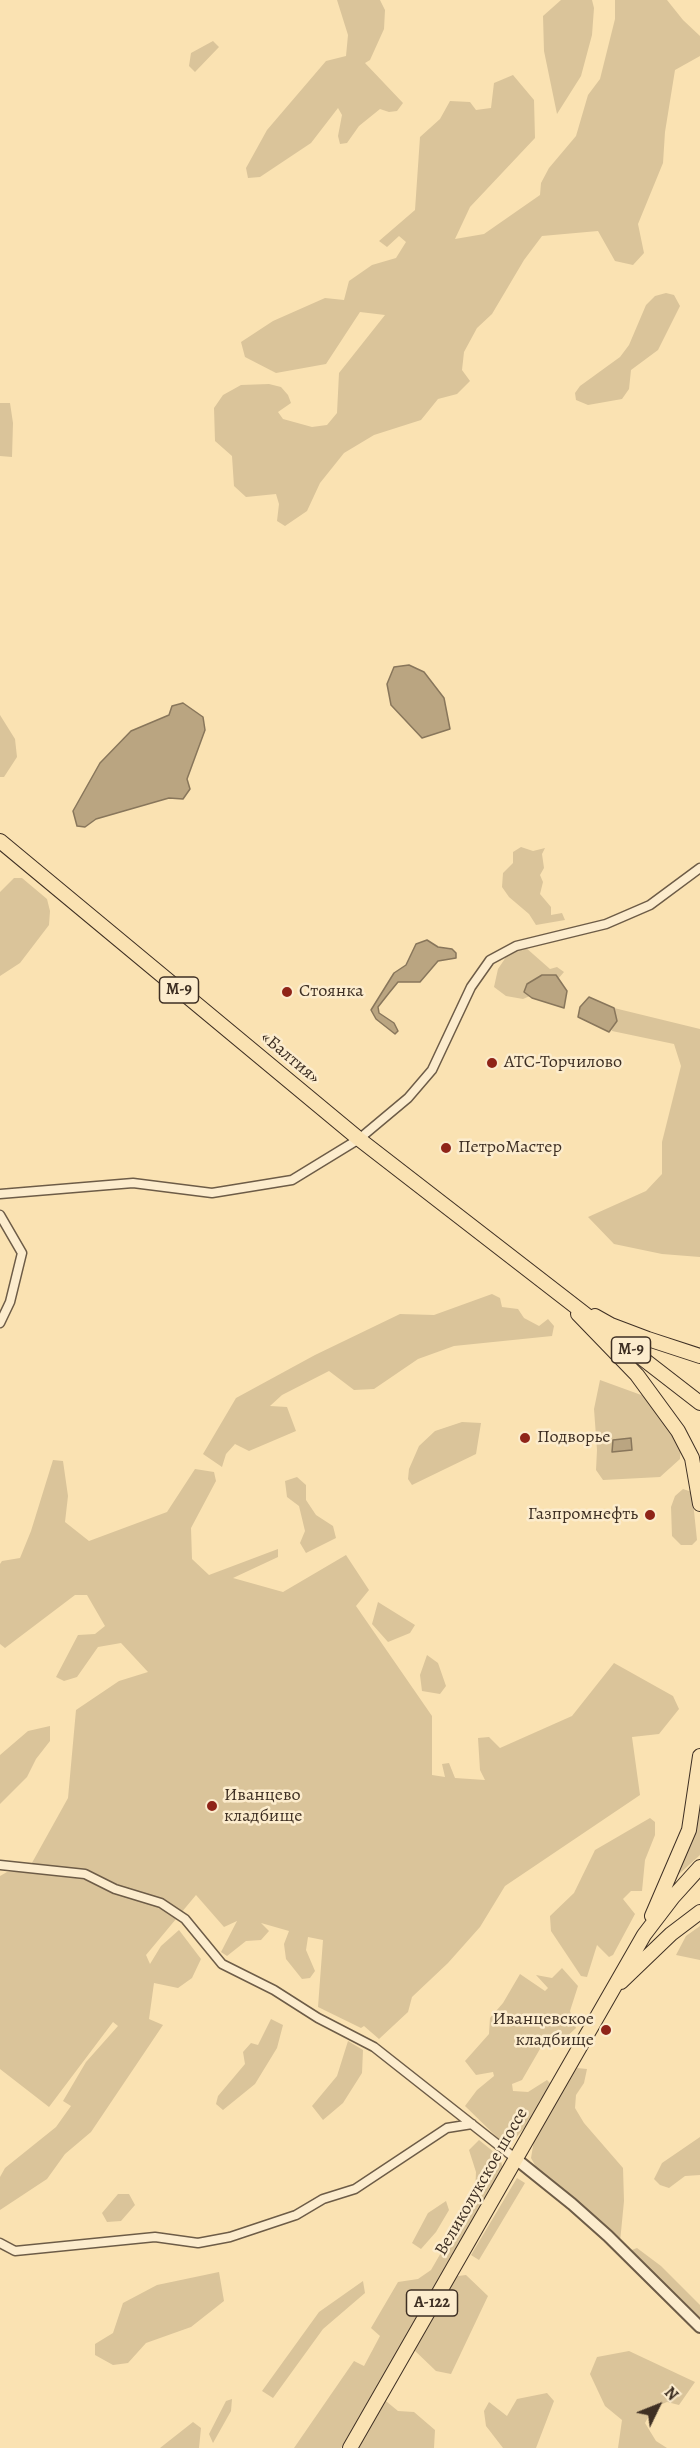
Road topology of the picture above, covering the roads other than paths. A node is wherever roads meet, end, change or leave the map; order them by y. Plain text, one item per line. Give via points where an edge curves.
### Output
1 (0, 841) edge
2 (700, 868) edge
3 (359, 1139) junction
4 (0, 1194) edge
5 (0, 1215) edge
6 (561, 1297) junction
7 (0, 1323) edge
8 (700, 1356) edge
9 (700, 1403) edge
10 (700, 1504) edge
11 (700, 1756) edge
12 (0, 1865) edge
13 (700, 1867) edge
14 (700, 1912) edge
15 (644, 1935) junction
16 (609, 1994) junction
17 (472, 2124) junction
18 (516, 2159) junction
19 (0, 2243) edge
20 (700, 2328) edge
21 (350, 2448) edge

1 - 3 main road, «Балтия» / М-9
2 - 3 street via 651,905 606,924 516,946 490,960 471,987 432,1070 408,1098
3 - 4 street via 292,1180 212,1192 133,1183
3 - 6 main road, «Балтия» / М-9
5 - 7 street via 22,1253 10,1302
6 - 8 main road via 611,1325
6 - 9 main road, М-9
6 - 10 main road via 637,1375 678,1431 692,1458
11 - 15 main road via 688,1830
12 - 17 street via 85,1874 115,1889 161,1903 185,1919 222,1964 374,2048
13 - 15 main road, А-122
14 - 16 main road
15 - 16 main road, Великолукское шоссе / А-122
16 - 18 main road, Великолукское шоссе / А-122
17 - 18 street
17 - 19 street via 447,2128 356,2189 230,2237 198,2243 155,2237 15,2251
18 - 20 street via 608,2236
18 - 21 main road, Великолукское шоссе / А-122

